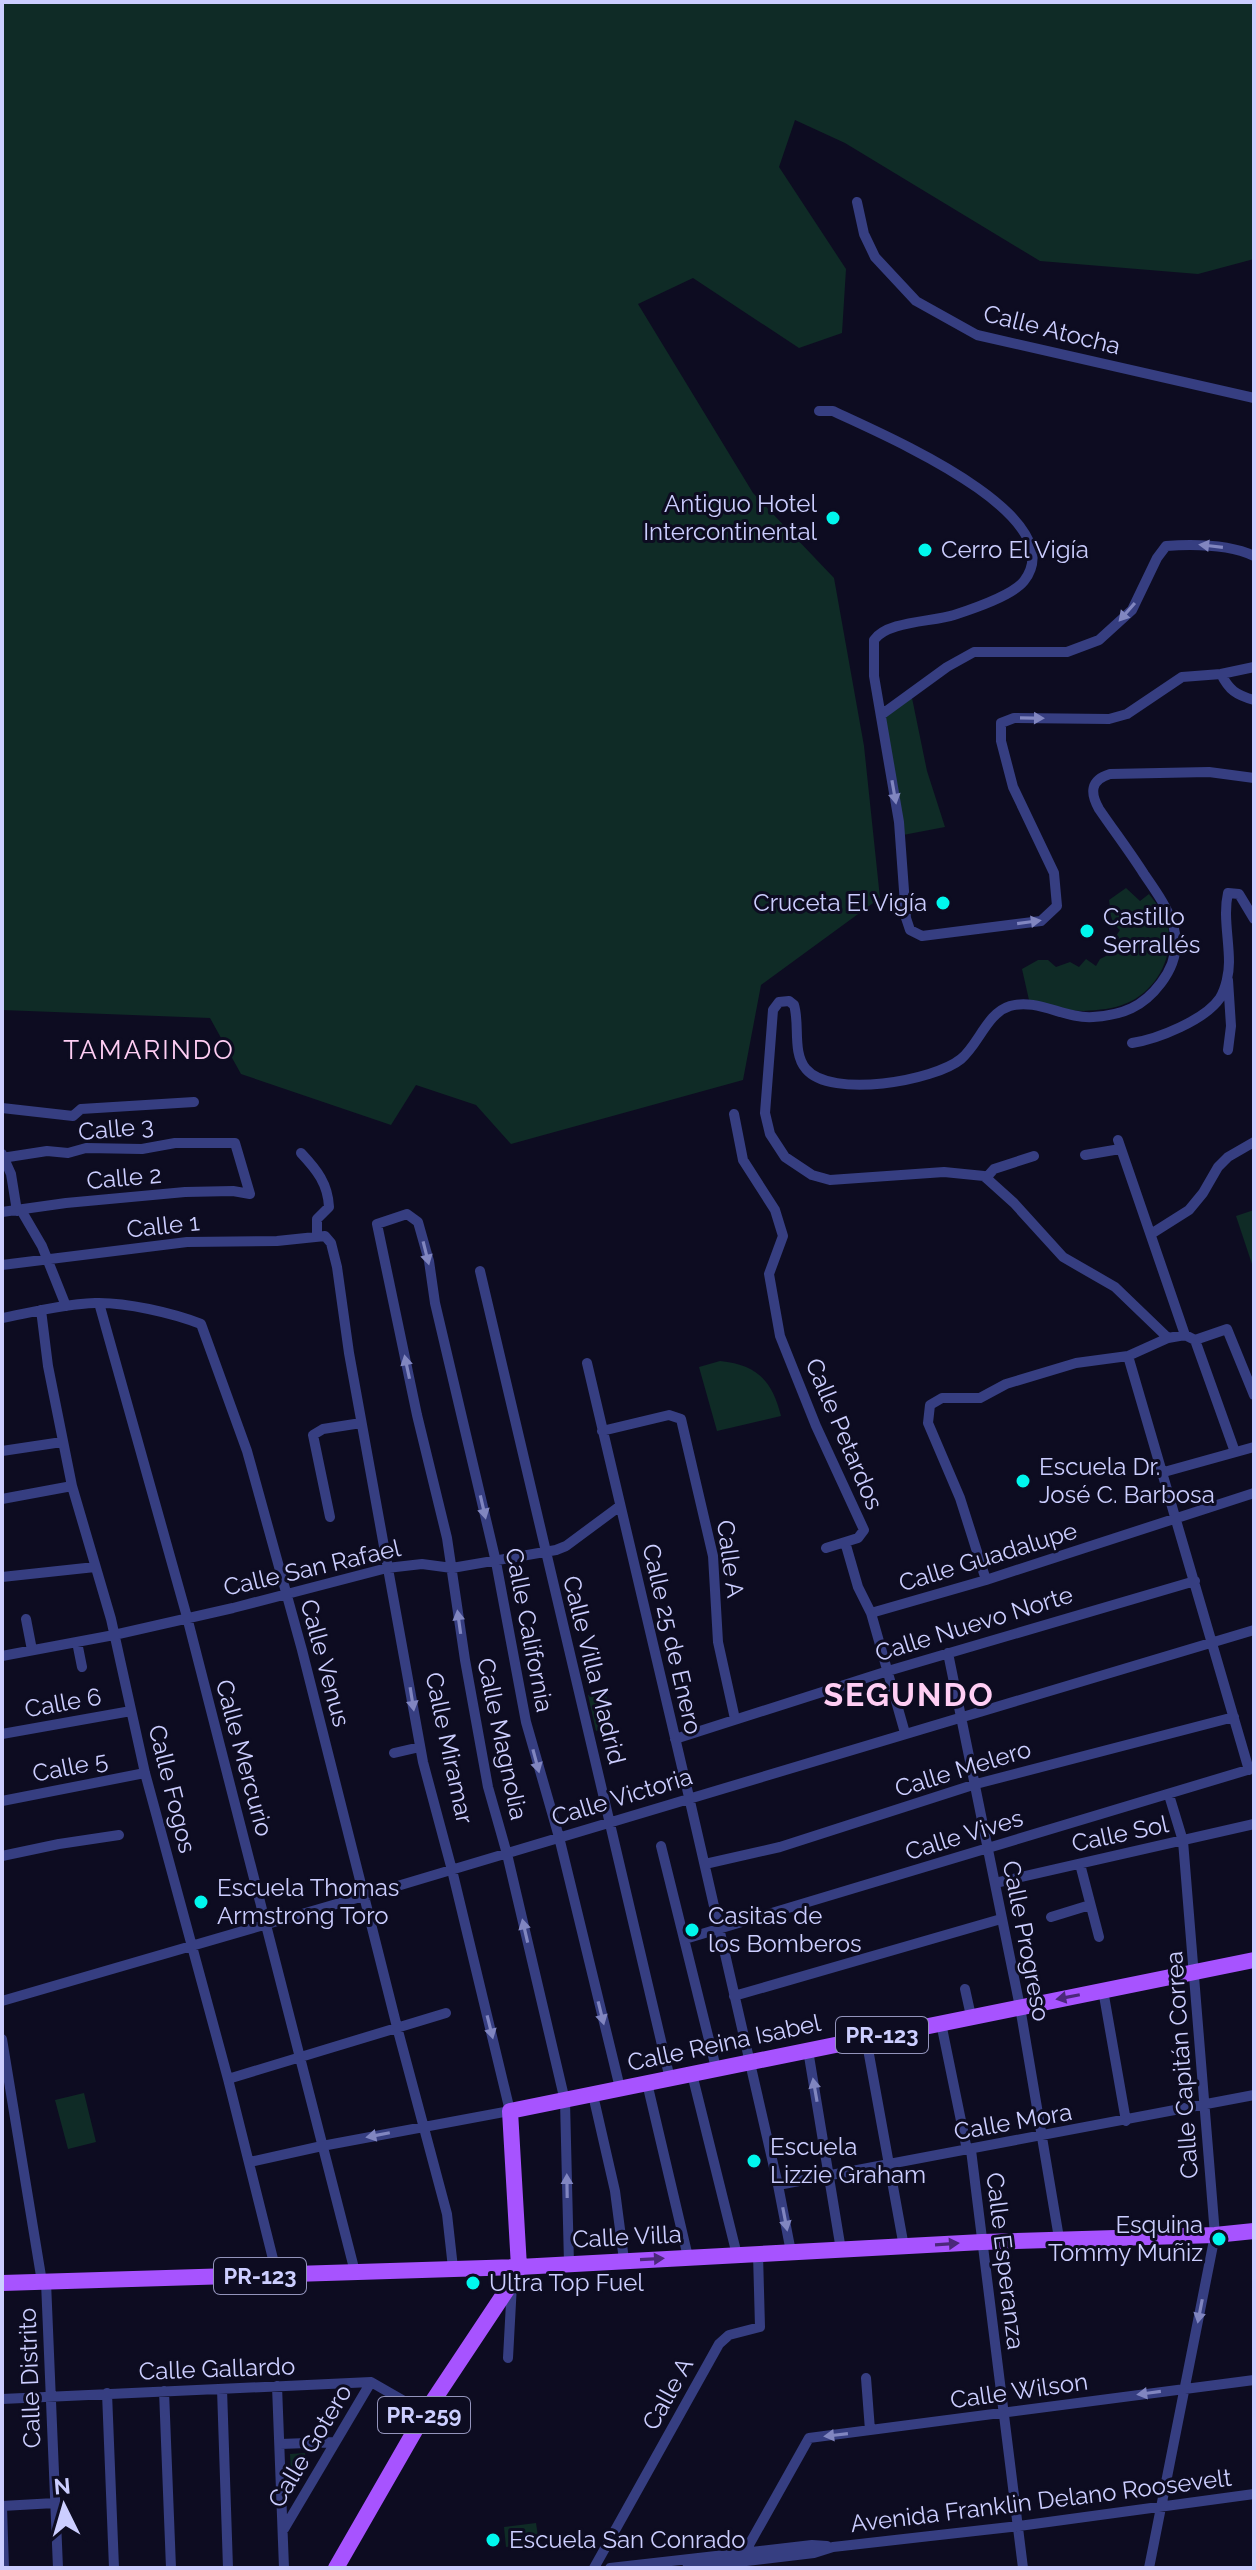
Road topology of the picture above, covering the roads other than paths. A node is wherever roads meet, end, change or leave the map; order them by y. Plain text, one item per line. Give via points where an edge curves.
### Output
1 (857, 202) dead end
2 (1254, 398) edge
3 (819, 411) dead end
4 (1254, 556) edge
5 (1254, 667) edge
6 (1221, 674) junction
7 (1254, 700) edge
8 (881, 715) junction
9 (1254, 778) edge
10 (1254, 919) edge
11 (1227, 974) junction
12 (1132, 1043) dead end
13 (1228, 1050) dead end
14 (194, 1102) dead end
15 (2, 1108) edge
16 (734, 1114) dead end
17 (1254, 1142) edge
18 (301, 1153) dead end
19 (1085, 1155) dead end
20 (1034, 1156) dead end
21 (2, 1157) edge
22 (986, 1178) junction
23 (250, 1194) joint
24 (19, 1210) junction
25 (2, 1212) edge
26 (377, 1224) joint
27 (1151, 1234) junction
28 (323, 1238) junction
29 (46, 1259) junction
30 (2, 1265) edge
31 (480, 1271) dead end
32 (99, 1303) junction
33 (66, 1306) junction
34 (41, 1310) junction
35 (2, 1318) edge
36 (1190, 1337) junction
37 (1168, 1338) junction
38 (1128, 1356) junction
39 (587, 1363) dead end
40 (1254, 1395) edge
41 (361, 1423) junction
42 (602, 1431) junction
43 (62, 1442) junction
44 (1254, 1447) edge
45 (2, 1451) edge
46 (1235, 1452) junction
47 (1164, 1472) junction
48 (72, 1486) junction
49 (1254, 1493) edge
50 (2, 1499) edge
51 (620, 1506) junction
52 (330, 1517) dead end
53 (1176, 1519) junction
54 (845, 1542) junction
55 (826, 1548) dead end
56 (545, 1552) junction
57 (496, 1562) junction
58 (95, 1567) junction
59 (387, 1568) junction
60 (452, 1568) junction
61 (2, 1577) edge
62 (986, 1580) junction
63 (1195, 1581) junction
64 (287, 1595) junction
65 (871, 1613) junction
66 (187, 1617) junction
67 (26, 1619) dead end
68 (1254, 1630) edge
69 (114, 1635) junction
70 (77, 1642) junction
71 (1213, 1642) junction
72 (32, 1650) junction
73 (948, 1653) junction
74 (2, 1656) edge
75 (82, 1667) dead end
76 (888, 1671) junction
77 (131, 1711) junction
78 (962, 1716) junction
79 (1234, 1717) junction
80 (735, 1719) junction
81 (905, 1733) junction
82 (2, 1734) edge
83 (675, 1739) junction
84 (420, 1747) junction
85 (394, 1753) dead end
86 (1252, 1769) edge
87 (145, 1773) junction
88 (976, 1784) junction
89 (1169, 1795) junction
90 (689, 1797) junction
91 (2, 1801) edge
92 (611, 1821) junction
93 (1254, 1824) edge
94 (119, 1835) dead end
95 (559, 1837) junction
96 (1183, 1841) junction
97 (661, 1846) dead end
98 (987, 1847) junction
99 (507, 1854) junction
100 (2, 1856) edge
101 (705, 1864) junction
102 (1080, 1864) junction
103 (452, 1870) junction
104 (995, 1883) junction
105 (364, 1896) junction
106 (1090, 1905) junction
107 (1051, 1917) dead end
108 (1001, 1919) junction
109 (267, 1924) junction
110 (719, 1931) junction
111 (1099, 1937) dead end
112 (685, 1939) junction
113 (192, 1944) junction
114 (1254, 1960) edge
115 (1195, 1971) junction
116 (965, 1989) dead end
117 (1103, 1990) junction
118 (734, 1996) junction
119 (2, 2001) edge
120 (1020, 2007) junction
121 (446, 2013) dead end
122 (971, 2016) junction
123 (941, 2023) junction
124 (397, 2027) junction
125 (866, 2038) junction
126 (2, 2039) edge
127 (808, 2050) junction
128 (301, 2058) junction
129 (750, 2061) junction
130 (716, 2068) junction
131 (692, 2074) junction
132 (228, 2079) junction
133 (670, 2079) junction
134 (647, 2083) junction
135 (620, 2088) junction
136 (593, 2095) junction
137 (1254, 2095) edge
138 (8, 2099) edge
139 (565, 2101) junction
140 (1206, 2106) junction
141 (510, 2111) junction
142 (1126, 2121) junction
143 (425, 2125) junction
144 (1042, 2137) junction
145 (322, 2146) junction
146 (969, 2150) junction
147 (250, 2162) junction
148 (891, 2165) junction
149 (830, 2175) junction
150 (778, 2185) junction
151 (1254, 2231) edge
152 (1215, 2235) junction
153 (1059, 2238) junction
154 (982, 2242) junction
155 (904, 2247) junction
156 (841, 2250) junction
157 (791, 2252) junction
158 (758, 2254) junction
159 (737, 2255) junction
160 (688, 2257) junction
161 (624, 2260) junction
162 (569, 2264) junction
163 (453, 2268) junction
164 (355, 2272) junction
165 (277, 2275) junction
166 (515, 2275) junction
167 (44, 2282) junction
168 (2, 2283) edge
169 (508, 2358) dead end
170 (866, 2378) dead end
171 (1254, 2380) edge
172 (371, 2382) junction
173 (277, 2386) junction
174 (1185, 2388) junction
175 (222, 2389) junction
176 (164, 2391) junction
177 (107, 2393) junction
178 (52, 2395) junction
179 (2, 2399) edge
180 (425, 2413) junction
181 (1005, 2414) junction
182 (870, 2430) junction
183 (335, 2442) junction
184 (280, 2444) junction
185 (1254, 2494) edge
186 (55, 2503) junction
187 (2, 2506) edge
188 (1162, 2506) junction
189 (1019, 2526) junction
190 (283, 2530) junction
191 (740, 2561) edge
192 (4, 2568) edge
193 (58, 2568) edge
194 (114, 2568) edge
195 (171, 2568) edge
196 (228, 2568) edge
197 (284, 2568) edge
198 (336, 2568) edge
199 (594, 2568) edge
200 (610, 2568) edge
201 (687, 2568) edge
202 (1023, 2568) edge
203 (1149, 2568) edge

1 - 2 street, Calle Atocha via 875,257 916,301 977,335
3 - 8 street via 833,411 988,493 1026,535 1031,548 1027,576 1010,592 954,615 890,628 876,636 873,666
4 -> 8 street via 1228,548 1166,546 1132,610 1099,640 1067,652 974,652
5 - 6 street
6 - 7 street via 1229,689
8 -> 6 street via 899,822 906,918 910,930 922,936 1041,921 1057,906 1054,873 1013,787 1001,723 1014,718 1109,719 1127,714 1182,677
9 - 22 street via 1209,772 1110,774 1093,786 1099,809 1167,907 1175,931 1169,973 1139,1006 1090,1017 1012,1005 997,1014 954,1064 920,1078 872,1083 831,1082 809,1072 799,1052 794,1005 784,1000 775,1006 765,1113 770,1134 785,1157 830,1180 944,1172
10 - 11 street via 1239,894 1228,893
11 - 12 street via 1219,1000 1206,1011 1168,1033
11 - 13 street
14 - 15 street via 81,1109 73,1116
16 - 54 street, Calle Petardos via 743,1160 777,1215 783,1236 769,1274 780,1336 864,1530 862,1536
17 - 27 street via 1218,1167 1189,1210
18 - 28 street via 324,1180 330,1203 317,1219
19 - 27 street via 1119,1144
20 - 22 street via 994,1169
21 - 23 street, Calle 3 via 235,1143
21 - 24 street
22 - 37 street via 1063,1257 1115,1287
23 - 24 street, Calle 2 via 185,1192
24 - 25 street, Calle 2
24 - 29 street
26 -> 57 street, Calle California via 407,1214 418,1222
60 -> 26 street, Calle Magnolia
27 - 36 street
28 - 29 street, Calle 1 via 187,1242
28 - 41 street, Calle Miramar via 337,1267
29 - 30 street, Calle 1
29 - 33 street
31 - 56 street, Calle Villa Madrid
32 - 33 street
32 - 64 street, Calle Venus via 201,1324 247,1451
32 - 66 street, Calle Mercurio
33 - 34 street
34 - 35 street
34 - 43 street, Calle Fogos
36 - 37 street
36 - 40 street via 1227,1329
36 - 46 street
37 - 38 street
38 - 47 street
38 - 62 street via 1076,1363 1006,1384 980,1398 942,1398 930,1405 928,1423 960,1498
39 - 42 street, Calle 25 de Enero
41 - 52 street via 313,1435
41 - 59 street, Calle Miramar
42 - 51 street, Calle 25 de Enero
42 - 80 street, Calle A via 669,1415 683,1424 715,1570 718,1642
43 - 45 street
43 - 48 street, Calle Fogos
44 - 46 street
46 - 47 street
47 - 53 street
48 - 50 street
48 - 58 street, Calle Fogos
49 - 53 street, Calle Guadalupe
51 - 56 street, Calle San Rafael via 566,1546
51 - 83 street, Calle 25 de Enero
53 - 62 street, Calle Guadalupe
53 - 63 street
54 - 55 street
54 - 65 street, Calle Petardos
56 - 57 street, Calle San Rafael
56 - 92 street, Calle Villa Madrid
57 - 60 street, Calle San Rafael
57 -> 95 street, Calle California via 526,1722
58 - 61 street
58 - 69 street, Calle Fogos
59 - 60 street, Calle San Rafael
59 - 64 street, Calle San Rafael
59 -> 84 street, Calle Miramar
99 -> 60 street, Calle Magnolia via 475,1720
62 - 65 street, Calle Guadalupe
63 - 71 street
63 - 73 street, Calle Nuevo Norte
64 - 66 street, Calle San Rafael
64 - 105 street, Calle Venus
65 - 76 street, Calle Petardos
66 - 69 street, Calle San Rafael
66 - 109 street, Calle Mercurio
67 - 72 street
68 - 71 street, Calle Victoria
69 - 70 street, Calle San Rafael
69 - 77 street, Calle Fogos
70 - 72 street, Calle San Rafael
70 - 75 street
71 - 78 street, Calle Victoria
71 - 79 street
72 - 74 street, Calle San Rafael
73 - 76 street, Calle Nuevo Norte
73 - 78 street, Calle Progreso
76 - 80 street, Calle Nuevo Norte
76 - 81 street, Calle Petardos
77 - 82 street, Calle 6
77 - 87 street, Calle Fogos
78 - 81 street, Calle Victoria
78 - 88 street, Calle Progreso
79 - 86 street
79 - 88 street, Calle Melero
80 - 83 street, Calle Nuevo Norte
81 - 90 street, Calle Victoria
83 - 90 street, Calle 25 de Enero
84 - 85 street
84 - 103 street, Calle Miramar
86 - 89 street, Calle Vives
87 - 91 street, Calle 5
87 - 113 street, Calle Fogos
88 - 98 street, Calle Progreso
88 - 101 street, Calle Melero via 780,1847
89 - 96 street, Calle Capitán Correa
89 - 98 street, Calle Vives
90 - 92 street, Calle Victoria
90 - 101 street, Calle 25 de Enero
92 - 95 street, Calle Victoria
92 - 133 street, Calle Villa Madrid
93 - 96 street, Calle Sol
94 - 100 street
95 - 99 street, Calle Victoria
95 -> 135 street, Calle California
96 - 102 street, Calle Sol
96 - 115 street, Calle Capitán Correa
97 - 112 street
98 - 104 street, Calle Progreso
98 - 110 street, Calle Vives
99 - 103 street, Calle Victoria
139 -> 99 street, Calle Magnolia
101 - 110 street, Calle 25 de Enero
102 - 104 street, Calle Sol
102 - 106 street
103 - 105 street, Calle Victoria
103 -> 141 street, Calle Miramar
104 - 108 street, Calle Progreso
105 - 109 street, Calle Victoria
105 - 124 street, Calle Venus
106 - 107 street
106 - 111 street
108 - 118 street
108 - 120 street, Calle Progreso
109 - 113 street, Calle Victoria
109 - 128 street, Calle Mercurio
110 - 112 street, Calle Vives
110 - 118 street, Calle 25 de Enero
112 - 130 street
113 - 119 street, Calle Victoria
113 - 132 street, Calle Fogos
114 - 115 main road, Calle Reina Isabel / PR-123
115 - 117 main road, Calle Reina Isabel / PR-123
115 - 140 street, Calle Capitán Correa
116 - 122 street
117 -> 120 main road, Calle Reina Isabel / PR-123
117 - 142 street
118 - 129 street, Calle 25 de Enero
120 - 122 main road, Calle Reina Isabel / PR-123
120 - 144 street, Calle Progreso
121 - 124 street
122 - 123 main road, Calle Reina Isabel / PR-123
123 - 125 main road, Calle Reina Isabel / PR-123
123 - 146 street, Calle Esperanza
124 - 128 street
124 - 143 street, Calle Venus
125 - 127 main road, Calle Reina Isabel / PR-123
125 - 148 street
126 - 138 street, Calle Distrito
127 - 129 main road, Calle Reina Isabel / PR-123
149 -> 127 street
128 - 132 street
128 - 145 street, Calle Mercurio
129 - 130 main road, Calle Reina Isabel / PR-123
129 - 150 street, Calle 25 de Enero
130 - 131 main road, Calle Reina Isabel / PR-123
131 - 133 main road, Calle Reina Isabel / PR-123
131 - 159 street
132 - 147 street, Calle Fogos
133 - 134 main road, Calle Reina Isabel / PR-123
134 - 135 main road, Calle Reina Isabel / PR-123
134 - 160 street
135 - 136 main road, Calle Reina Isabel / PR-123
136 - 139 main road, Calle Reina Isabel / PR-123
136 - 161 street
137 - 140 street, Calle Mora
138 - 167 street, Calle Distrito
139 - 141 main road, Calle Reina Isabel / PR-123
162 -> 139 street, Calle Magnolia
140 - 142 street, Calle Mora
140 - 152 street, Calle Capitán Correa
141 - 143 street, Calle Reina Isabel
141 - 166 main road, Calle Miramar
142 - 144 street, Calle Mora
143 -> 145 street, Calle Reina Isabel
143 - 163 street via 447,2214
144 - 146 street, Calle Mora
144 - 153 street, Calle Progreso
145 - 147 street, Calle Reina Isabel
145 - 164 street, Calle Mercurio
146 - 148 street, Calle Mora
146 - 154 street, Calle Esperanza
147 - 165 street, Calle Fogos
148 - 149 street, Calle Mora
148 - 155 street
149 - 150 street, Calle Mora
149 - 156 street
150 -> 157 street, Calle 25 de Enero
151 - 152 main road, Calle Villa / PR-123
152 - 153 main road, Calle Villa / PR-123
152 -> 174 street, Calle Capitán Correa
153 - 154 main road, Calle Villa / PR-123
155 -> 154 main road, Calle Villa / PR-123
154 - 181 street, Calle Esperanza
155 - 156 main road, Calle Villa / PR-123
156 - 157 main road, Calle Villa / PR-123
157 - 158 main road, Calle Villa / PR-123
158 - 159 main road, Calle Villa / PR-123
158 - 199 street, Calle A via 760,2327 729,2335 719,2344
159 - 160 main road, Calle Villa / PR-123
161 -> 160 main road, Calle Villa / PR-123
161 - 162 main road, Calle Villa / PR-123
162 - 166 main road, Calle Villa / PR-123
163 - 164 main road, Calle Villa / PR-123
163 - 166 main road, Calle Villa / PR-123
164 - 165 main road, Calle Villa / PR-123
165 - 167 main road, Calle Villa / PR-123
166 - 169 street
166 - 180 main road, PR-259
167 - 168 main road, Calle Villa / PR-123
167 - 178 street, Calle Distrito
170 - 182 street
171 - 174 street, Calle Wilson
172 - 173 street, Calle Gallardo
172 - 180 street
172 - 183 street, Calle Gotero
173 - 175 street, Calle Gallardo
173 - 184 street
174 -> 181 street, Calle Wilson
174 - 188 street, Calle Capitán Correa
175 - 176 street, Calle Gallardo
175 - 196 street
176 - 177 street, Calle Gallardo
176 - 195 street
177 - 178 street, Calle Gallardo
177 - 194 street
178 - 179 street, Calle Gallardo
178 - 186 street, Calle Distrito
180 - 198 main road, PR-259
181 - 182 street, Calle Wilson
181 - 189 street, Calle Esperanza
182 -> 191 street, Calle Wilson via 809,2438
183 - 184 street
183 - 190 street, Calle Gotero
184 - 190 street
185 - 188 street, Avenida Franklin Delano Roosevelt
186 - 187 street
186 - 193 street, Calle Distrito
187 - 192 street
188 - 189 street, Avenida Franklin Delano Roosevelt
188 - 203 street, Calle Capitán Correa
189 - 191 street, Avenida Franklin Delano Roosevelt via 812,2545
189 - 202 street, Calle Esperanza
190 - 197 street
191 - 200 street, Avenida Franklin Delano Roosevelt
191 - 201 street, Avenida Franklin Delano Roosevelt

